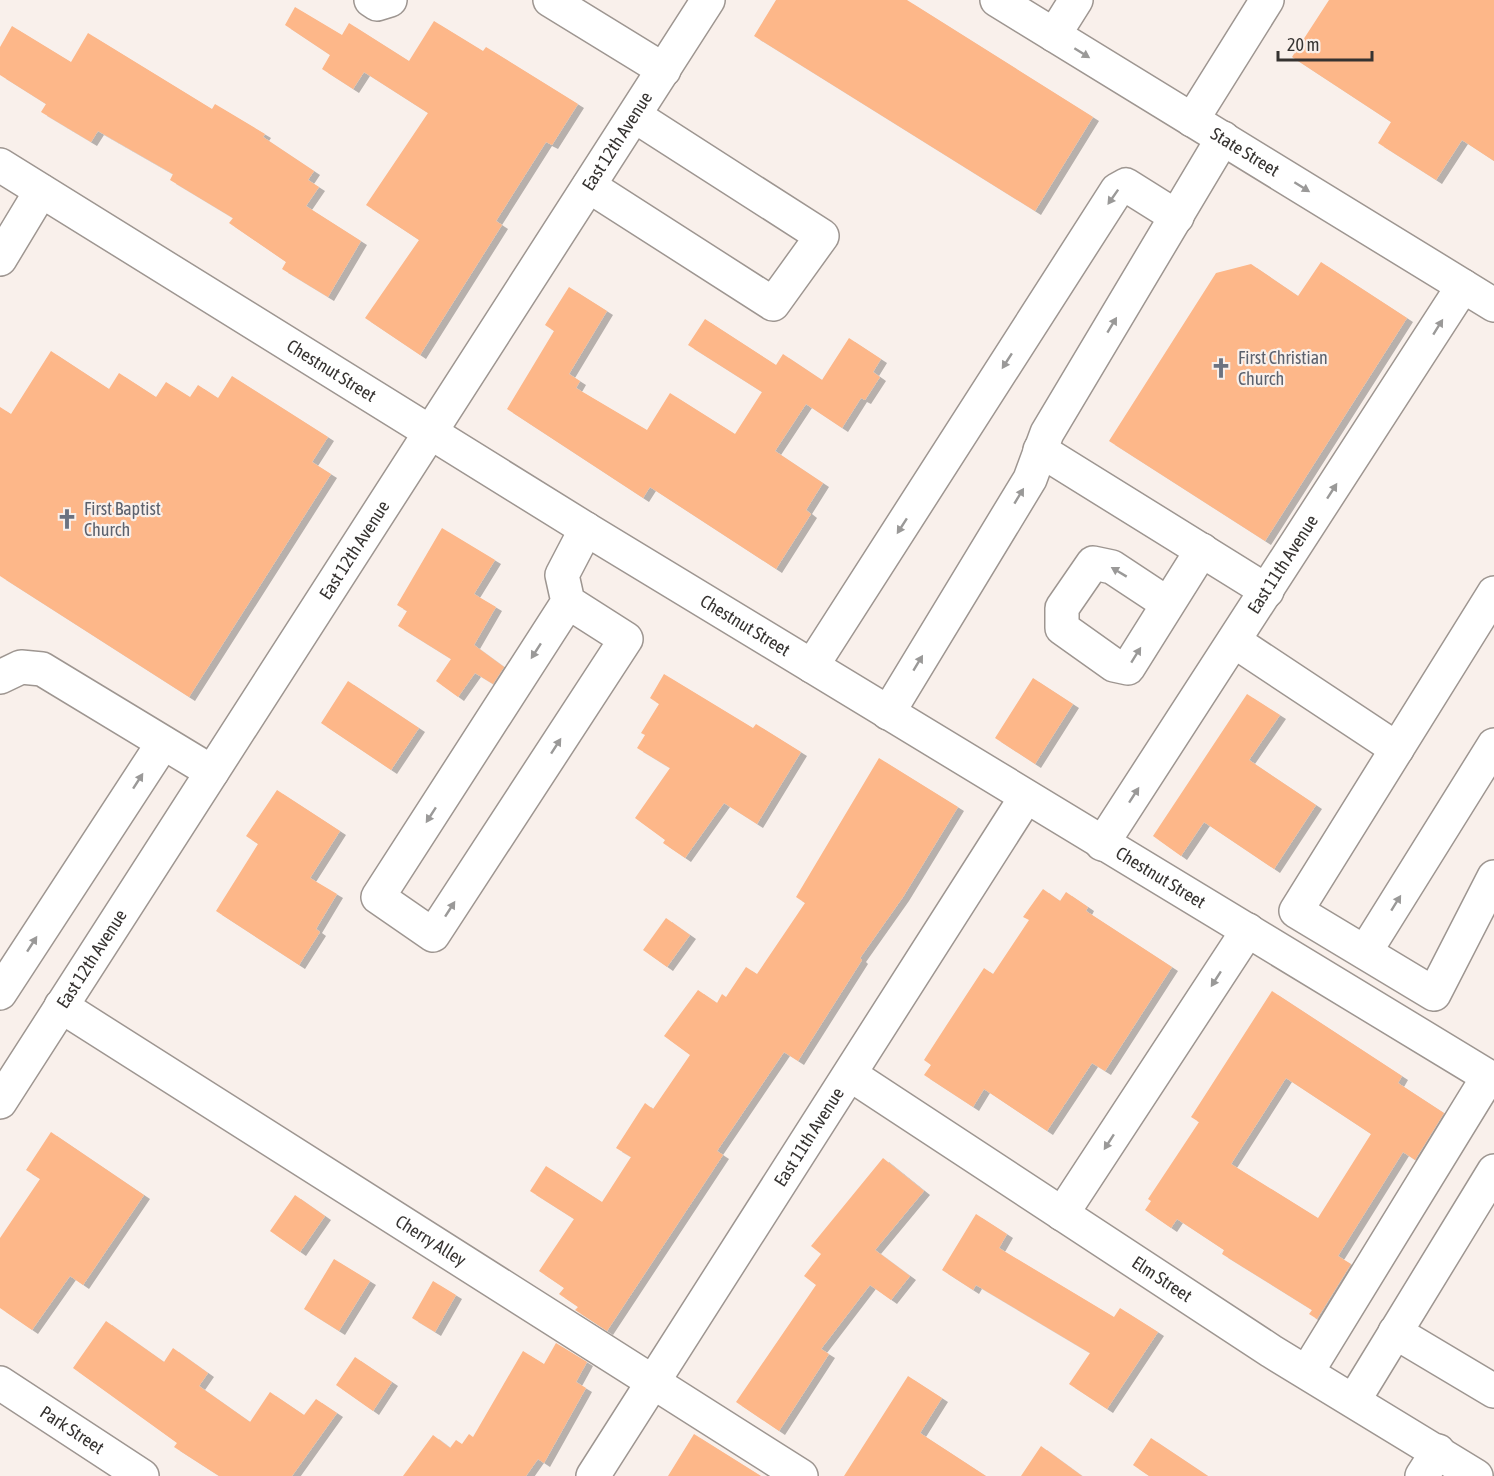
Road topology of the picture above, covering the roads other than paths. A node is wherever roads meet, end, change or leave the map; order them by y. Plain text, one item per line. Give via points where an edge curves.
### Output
1 (550, 0) edge
2 (708, 0) edge
3 (997, 0) edge
4 (1076, 0) edge
5 (1267, 0) edge
6 (1054, 35) junction
7 (664, 70) junction
8 (634, 116) junction
9 (1192, 120) junction
10 (1222, 138) junction
11 (0, 165) edge
12 (590, 186) junction
13 (41, 191) junction
14 (1177, 217) junction
15 (0, 259) edge
16 (1463, 286) junction
17 (1494, 305) edge
18 (430, 433) junction
19 (1040, 450) junction
20 (586, 529) junction
21 (1202, 550) junction
22 (1267, 591) junction
23 (1494, 593) edge
24 (568, 602) junction
25 (1168, 604) dead end
26 (1234, 641) junction
27 (812, 666) junction
28 (0, 677) edge
29 (888, 713) junction
30 (163, 743) junction
31 (1494, 745) edge
32 (1397, 749) junction
33 (212, 772) junction
34 (1026, 797) junction
35 (1102, 844) junction
36 (1494, 877) edge
37 (1248, 930) junction
38 (1365, 952) junction
39 (0, 993) edge
40 (62, 1006) junction
41 (11, 1060) edge
42 (851, 1075) junction
43 (1491, 1079) edge
44 (0, 1102) edge
45 (1494, 1171) edge
46 (1062, 1214) junction
47 (1395, 1332) junction
48 (1307, 1372) junction
49 (653, 1381) junction
50 (0, 1383) edge
51 (1494, 1391) edge
52 (1353, 1400) junction
53 (1430, 1463) edge
54 (142, 1476) edge
55 (593, 1476) edge
56 (801, 1476) edge
57 (1476, 1476) edge

1 - 7 street
2 - 7 street, East 12th Avenue
3 - 6 street, State Street
4 - 6 street
5 - 9 street
6 -> 9 street, State Street
7 - 8 street, East 12th Avenue
8 - 12 street, East 12th Avenue
8 - 12 street via 822,236 773,303
9 - 10 street, State Street
10 - 14 street
10 -> 16 street, State Street
11 - 13 street, Chestnut Street
12 - 18 street, East 12th Avenue
13 - 15 street
13 - 18 street, Chestnut Street
19 -> 14 street
14 -> 27 street via 1126,185 1117,190
16 - 17 street, State Street
22 -> 16 street, East 11th Avenue
18 - 20 street, Chestnut Street
18 - 33 street, East 12th Avenue
19 - 21 street
29 -> 19 street via 1030,479
20 - 24 street via 562,575
20 - 27 street, Chestnut Street
21 - 22 street
21 - 25 street
22 - 26 street, East 11th Avenue
23 - 32 street
24 -> 24 street via 378,897 433,935 626,639
26 - 32 street
35 -> 26 street, East 11th Avenue
27 - 29 street, Chestnut Street
28 - 30 street via 21,667 42,669
29 - 34 street, Chestnut Street
30 - 33 street
39 -> 30 street
38 -> 31 street
32 - 38 street via 1296,911
33 - 40 street, East 12th Avenue
34 - 35 street, Chestnut Street
34 - 42 street, East 11th Avenue
35 - 37 street, Chestnut Street
36 - 38 street via 1434,994
37 - 43 street, Chestnut Street
37 -> 46 street
40 - 41 street, East 12th Avenue
40 - 49 street, Cherry Alley
41 - 44 street, East 12th Avenue
42 - 46 street, Elm Street
42 - 49 street, East 11th Avenue
43 - 48 street
45 - 47 street
46 - 48 street, Elm Street
47 - 51 street
47 - 52 street
48 - 52 street, Elm Street
49 - 55 street, East 11th Avenue
49 - 56 street, Cherry Alley
50 - 54 street, Park Street
52 - 53 street, Elm Street
53 - 57 street, Elm Street

